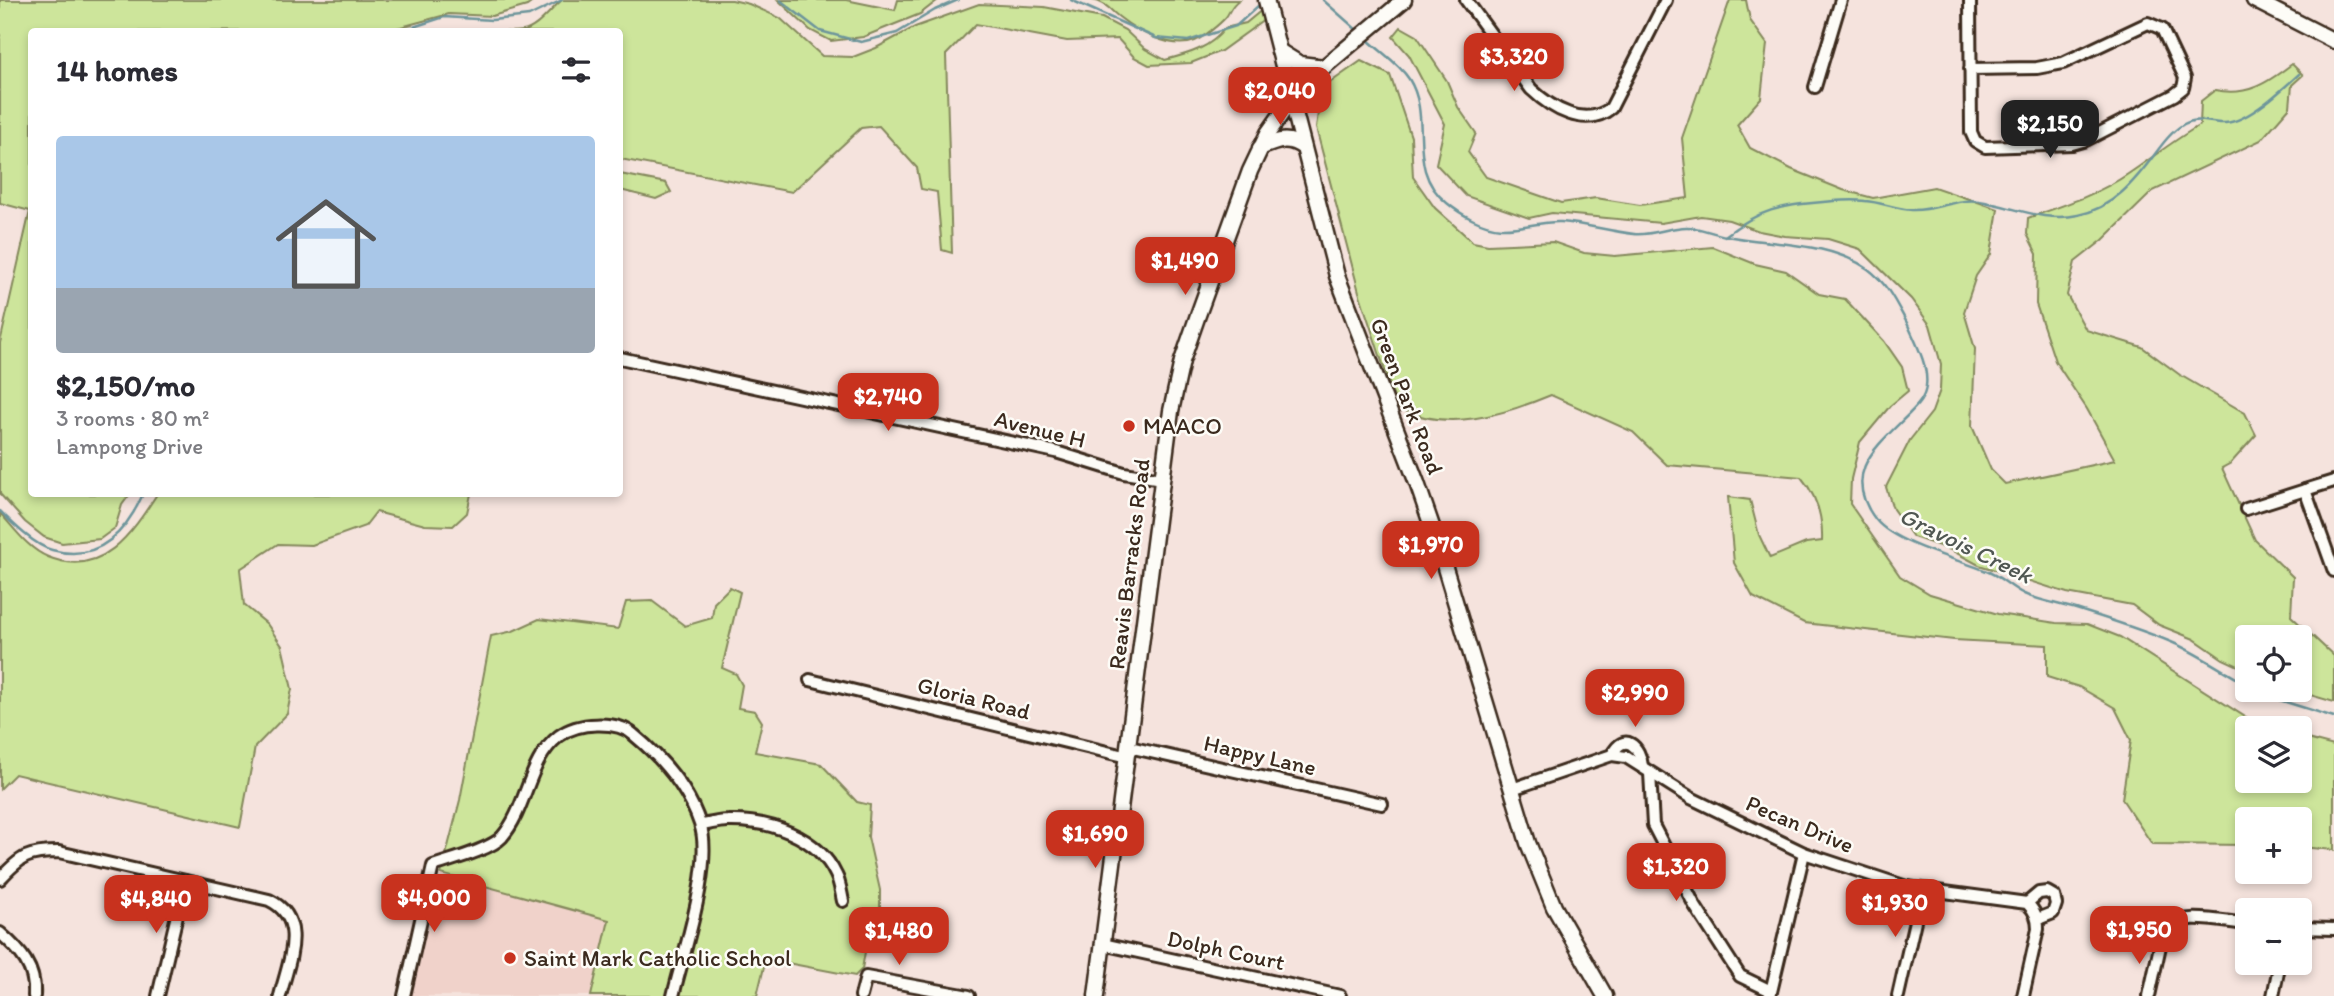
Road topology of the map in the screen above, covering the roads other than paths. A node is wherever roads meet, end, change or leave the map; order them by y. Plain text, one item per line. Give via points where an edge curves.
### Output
1 (1266, 0) edge
2 (1404, 0) edge
3 (1466, 0) edge
4 (1666, 0) edge
5 (1841, 0) edge
6 (1970, 0) edge
7 (2255, 0) edge
8 (2334, 41) edge
9 (1279, 51) junction
10 (1327, 65) junction
11 (1970, 69) junction
12 (1815, 87) dead end
13 (1292, 99) junction
14 (1303, 146) junction
15 (1261, 148) junction
16 (623, 359) edge
17 (1162, 479) junction
18 (2334, 481) edge
19 (2305, 490) junction
20 (2246, 509) dead end
21 (2334, 571) edge
22 (810, 680) dead end
23 (1128, 752) junction
24 (1646, 769) junction
25 (1512, 789) junction
26 (1382, 804) dead end
27 (701, 825) junction
28 (1804, 853) junction
29 (0, 879) edge
30 (185, 881) junction
31 (1922, 890) junction
32 (843, 901) dead end
33 (2235, 923) edge
34 (2312, 928) edge
35 (2334, 929) edge
36 (0, 933) edge
37 (1102, 944) junction
38 (2277, 975) edge
39 (1770, 993) edge
40 (34, 996) edge
41 (158, 996) edge
42 (280, 996) edge
43 (404, 996) edge
44 (673, 996) edge
45 (861, 996) edge
46 (969, 996) edge
47 (1096, 996) edge
48 (1340, 996) edge
49 (1605, 996) edge
50 (1898, 996) edge
51 (2023, 996) edge
52 (2149, 996) edge
53 (2273, 996) edge

1 - 9 main road, Green Park Road
2 - 10 main road, Reavis Barracks Road
3 - 4 street via 1531,89 1580,118 1602,115 1611,108
5 - 12 street
6 - 11 street
7 - 8 main road
9 - 10 main road via 1300,64
9 - 13 main road, Green Park Road
10 - 13 main road, Reavis Barracks Road
11 - 11 street via 1972,132 1975,141 1985,147 2072,144 2174,95 2183,88 2185,78 2162,29 2148,23 2063,62 2037,68
13 - 14 main road, Green Park Road
13 - 15 main road, Reavis Barracks Road
14 - 15 main road via 1285,139
14 - 25 main road, Green Park Road via 1337,276 1417,482
15 - 17 main road, Reavis Barracks Road via 1182,361
16 - 17 street, Avenue H
17 - 23 main road, Reavis Barracks Road
18 - 19 street
19 - 20 street
19 - 21 street
22 - 23 street, Gloria Road
23 - 26 street, Happy Lane
23 - 37 main road, Reavis Barracks Road
24 - 25 street, Pecan Drive via 1612,755
24 - 28 street, Pecan Drive via 1691,797
24 - 39 street via 1653,825 1695,906 1741,976
25 - 49 main road, Green Park Road via 1544,885
27 - 32 street via 729,821 799,836 822,853 837,875
27 - 43 street via 683,787 655,752 626,728 596,723 561,735 538,760 521,805 501,838 433,866
27 - 44 street via 700,882
28 - 31 street, Pecan Drive
28 - 39 street
29 - 30 street via 18,860 33,853 59,852
30 - 41 street
30 - 42 street via 269,900 286,911 292,925 292,946
31 - 50 street
31 - 51 street, Pecan Drive via 2033,911 2038,929
33 - 52 street via 2182,918 2171,922 2164,928
34 - 35 street
36 - 40 street via 33,971
37 - 47 main road, Reavis Barracks Road
37 - 48 street, Dolph Court
38 - 53 street
45 - 46 street via 866,977

